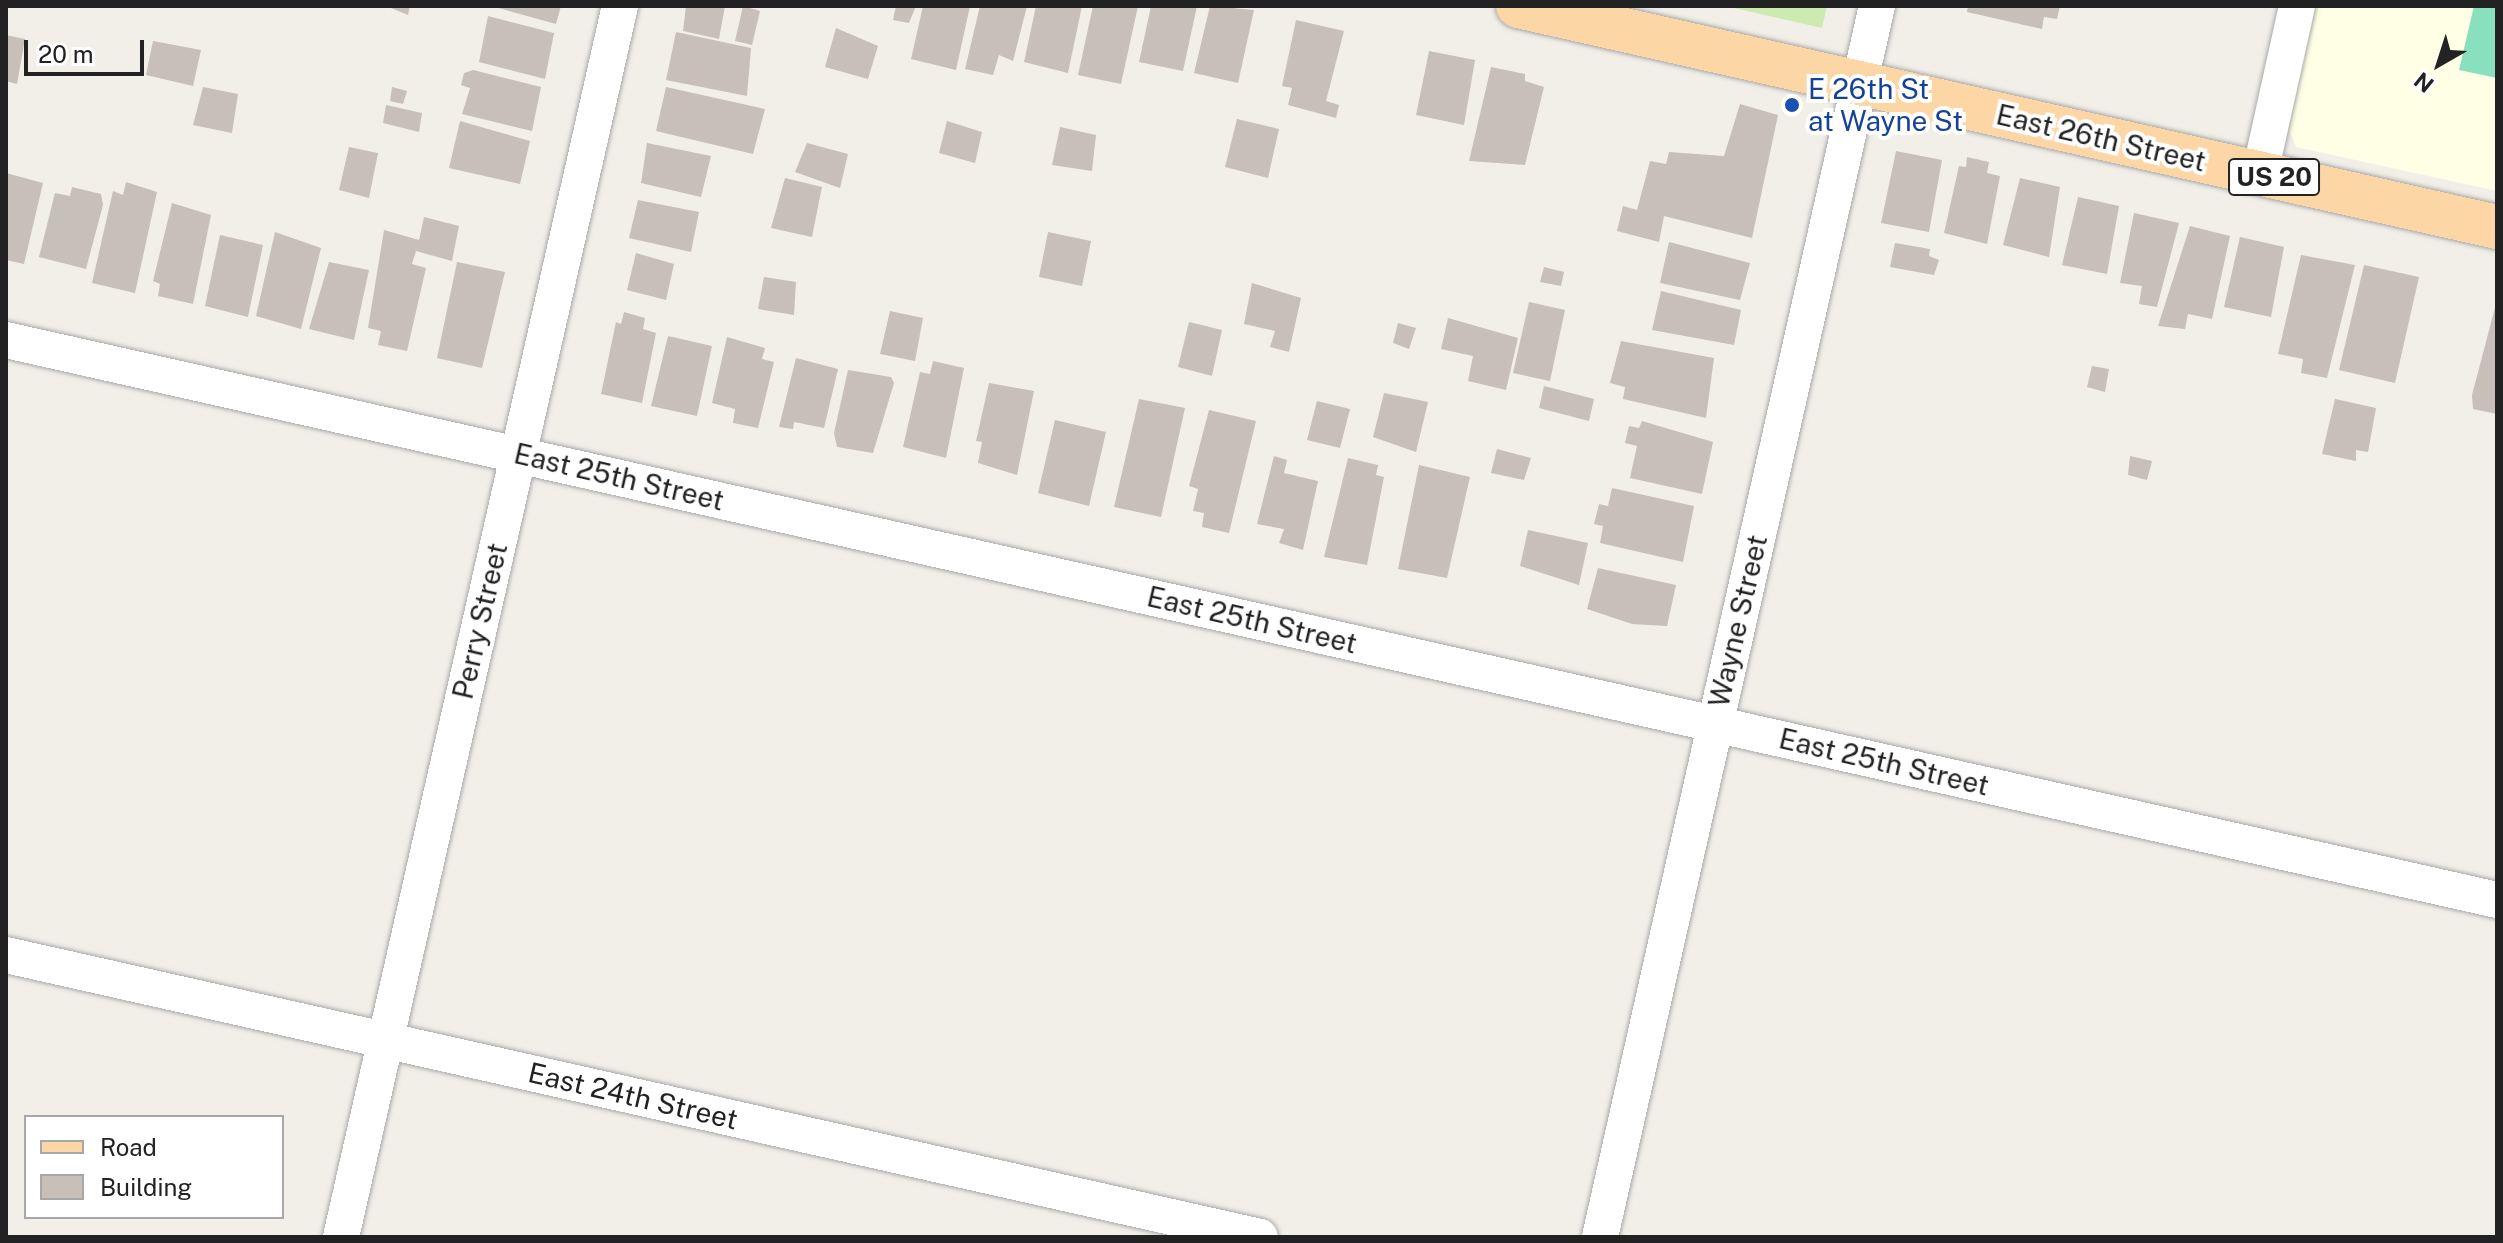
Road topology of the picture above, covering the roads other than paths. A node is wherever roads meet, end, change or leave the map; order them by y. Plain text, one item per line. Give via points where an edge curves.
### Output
1 (620, 6) edge
2 (1518, 6) edge
3 (1877, 6) edge
4 (2297, 6) edge
5 (1860, 83) junction
6 (2260, 173) junction
7 (2497, 227) edge
8 (6, 340) edge
9 (519, 454) junction
10 (1715, 724) junction
11 (2497, 900) edge
12 (6, 955) edge
13 (385, 1040) junction
14 (341, 1237) edge
15 (1260, 1237) edge
16 (1600, 1237) edge

1 - 9 street, Perry Street
2 - 5 main road, East 26th Street / US 20
3 - 5 street, Wayne Street
4 - 6 street
5 - 6 main road, East 26th Street / US 20
5 - 10 street, Wayne Street
6 - 7 main road, East 26th Street / US 20
8 - 9 street, East 25th Street
9 - 10 street, East 25th Street
9 - 13 street, Perry Street
10 - 11 street, East 25th Street
10 - 16 street, Wayne Street
12 - 13 street, East 24th Street
13 - 14 street, Perry Street
13 - 15 street, East 24th Street

